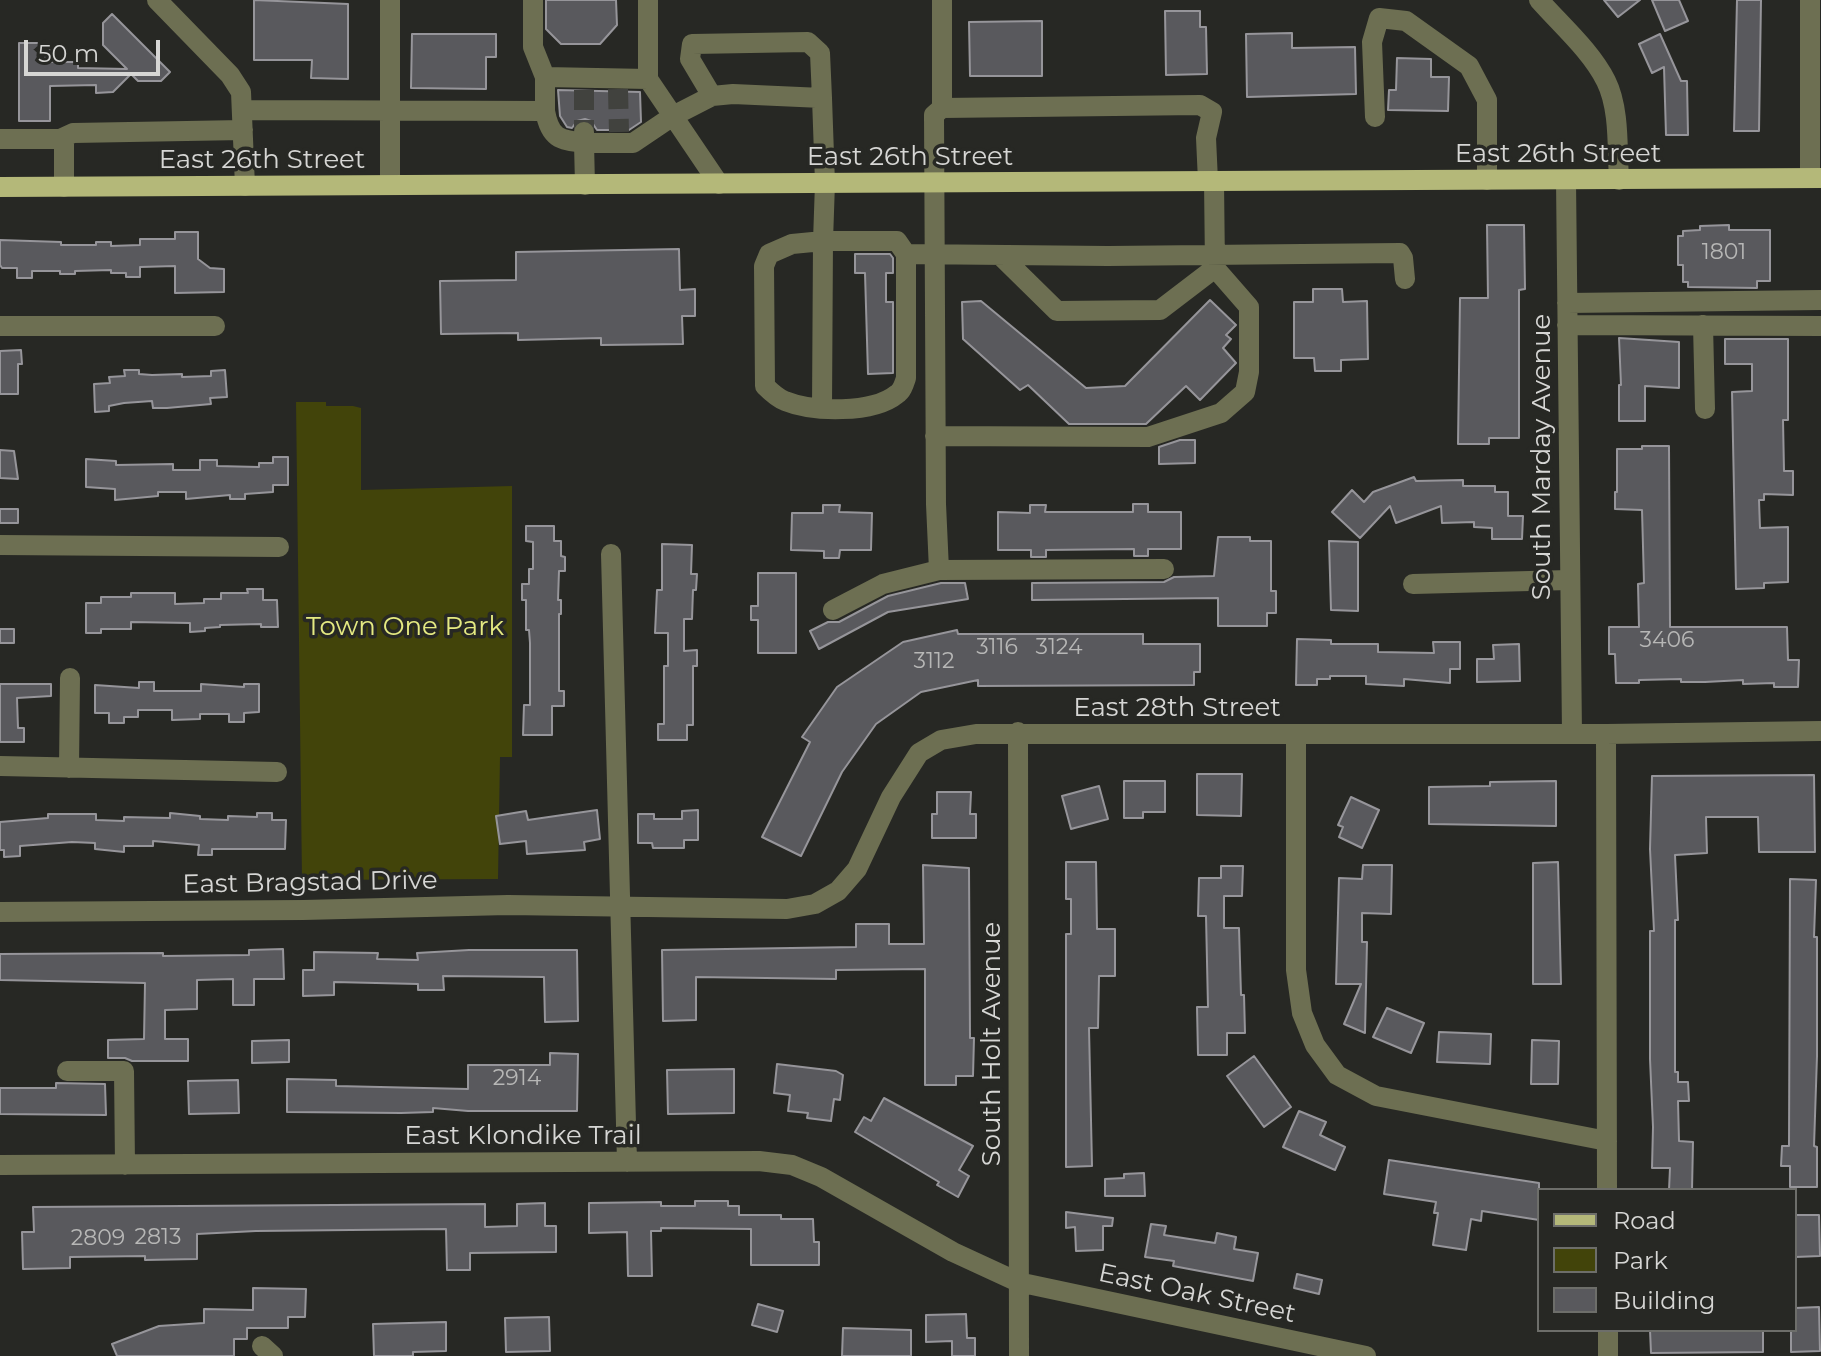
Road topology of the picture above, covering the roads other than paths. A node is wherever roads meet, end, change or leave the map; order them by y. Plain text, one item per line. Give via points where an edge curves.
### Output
1 (157, 0) edge
2 (390, 0) edge
3 (533, 0) edge
4 (648, 0) edge
5 (942, 0) edge
6 (1539, 0) edge
7 (1810, 0) edge
8 (545, 77) junction
9 (648, 79) junction
10 (712, 96) junction
11 (822, 98) junction
12 (942, 108) junction
13 (391, 110) junction
14 (545, 111) junction
15 (673, 116) junction
16 (1375, 117) dead end
17 (242, 120) junction
18 (584, 138) junction
19 (0, 139) edge
20 (60, 139) junction
21 (1816, 178) edge
22 (1487, 180) junction
23 (1566, 180) junction
24 (1619, 180) junction
25 (1211, 181) junction
26 (825, 183) junction
27 (933, 183) junction
28 (719, 184) junction
29 (390, 185) junction
30 (585, 185) junction
31 (245, 186) junction
32 (0, 187) edge
33 (64, 187) junction
34 (823, 241) junction
35 (906, 254) junction
36 (934, 254) junction
37 (1000, 255) junction
38 (1215, 261) junction
39 (1405, 279) dead end
40 (1821, 300) edge
41 (1567, 303) junction
42 (1567, 325) junction
43 (1703, 325) junction
44 (0, 326) edge
45 (215, 326) dead end
46 (1821, 326) edge
47 (822, 408) junction
48 (1705, 409) dead end
49 (935, 436) junction
50 (0, 545) edge
51 (279, 547) dead end
52 (611, 554) dead end
53 (1164, 569) dead end
54 (939, 570) junction
55 (1569, 580) junction
56 (1413, 584) dead end
57 (833, 610) dead end
58 (70, 678) dead end
59 (1821, 731) edge
60 (1018, 732) junction
61 (1296, 734) junction
62 (1572, 734) junction
63 (1606, 734) junction
64 (0, 766) edge
65 (69, 768) junction
66 (277, 772) dead end
67 (621, 907) junction
68 (0, 912) edge
69 (67, 1071) dead end
70 (1607, 1141) junction
71 (627, 1162) junction
72 (0, 1165) edge
73 (125, 1165) junction
74 (1607, 1188) edge
75 (1018, 1282) junction
76 (1608, 1332) edge
77 (1019, 1356) edge
78 (1366, 1356) edge
79 (1608, 1356) edge

1 - 17 street via 230,75 241,92
2 - 13 street
3 - 8 street via 533,47
4 - 9 street
5 - 12 street
6 - 24 street via 1607,83
7 - 21 street
8 - 9 street via 584,84
8 - 14 street
9 - 15 street
10 - 11 street
10 - 11 street via 690,59 692,44 808,42 820,53
10 - 15 street
11 - 26 street
12 - 25 street via 1200,105 1212,112 1206,138
12 - 27 street via 934,115
13 - 14 street
13 - 17 street
13 - 29 street
14 - 18 street via 548,128 562,141
15 - 18 street via 633,143
15 - 28 street
16 - 22 street via 1372,42 1379,18 1406,21 1469,66 1487,100
17 - 20 street via 73,133
17 - 31 street
18 - 30 street
19 - 20 street
20 - 33 street
21 - 24 main road, East 26th Street
22 - 23 main road, East 26th Street
22 - 25 main road, East 26th Street
23 - 24 main road, East 26th Street
23 - 41 street, South Marday Avenue
25 - 27 main road, East 26th Street
25 - 38 street
26 - 27 main road, East 26th Street
26 - 28 main road, East 26th Street
26 - 34 street
27 - 36 street
28 - 30 main road, East 26th Street
29 - 30 main road, East 26th Street
29 - 31 main road, East 26th Street
31 - 33 main road, East 26th Street
32 - 33 main road, East 26th Street
34 - 35 street via 897,241
34 - 47 street
34 - 47 street via 792,244 769,254 764,266 765,386 781,400
35 - 36 street
35 - 47 street via 906,378 900,393 880,404
36 - 37 street
36 - 49 street
37 - 38 street
37 - 38 street via 1057,311 1160,310
38 - 39 street via 1400,253
38 - 49 street via 1249,307 1245,392 1221,413 1148,437
40 - 41 street
41 - 42 street, South Marday Avenue
42 - 43 street
42 - 55 street, South Marday Avenue
43 - 46 street
43 - 48 street
44 - 45 street
49 - 54 street
50 - 51 street
52 - 67 street
53 - 54 street
54 - 57 street via 883,584
55 - 56 street
55 - 62 street, South Marday Avenue
58 - 65 street
59 - 63 street, East 28th Street
60 - 61 street, East 28th Street
60 - 67 street, East 28th Street via 941,740 919,753 857,869 838,891 815,904 787,909
60 - 75 street, South Holt Avenue
61 - 62 street, East 28th Street
61 - 70 street via 1296,970 1302,1013 1315,1045 1337,1075 1376,1096
62 - 63 street, East 28th Street
63 - 70 street
64 - 65 street
65 - 66 street
67 - 68 street, East Bragstad Drive
67 - 71 street
69 - 73 street via 124,1071
70 - 74 street
71 - 73 street, East Klondike Trail
71 - 75 street, East Klondike Trail via 792,1165
72 - 73 street, East Klondike Trail
75 - 77 street, South Holt Avenue
75 - 78 street, East Oak Street
76 - 79 street

